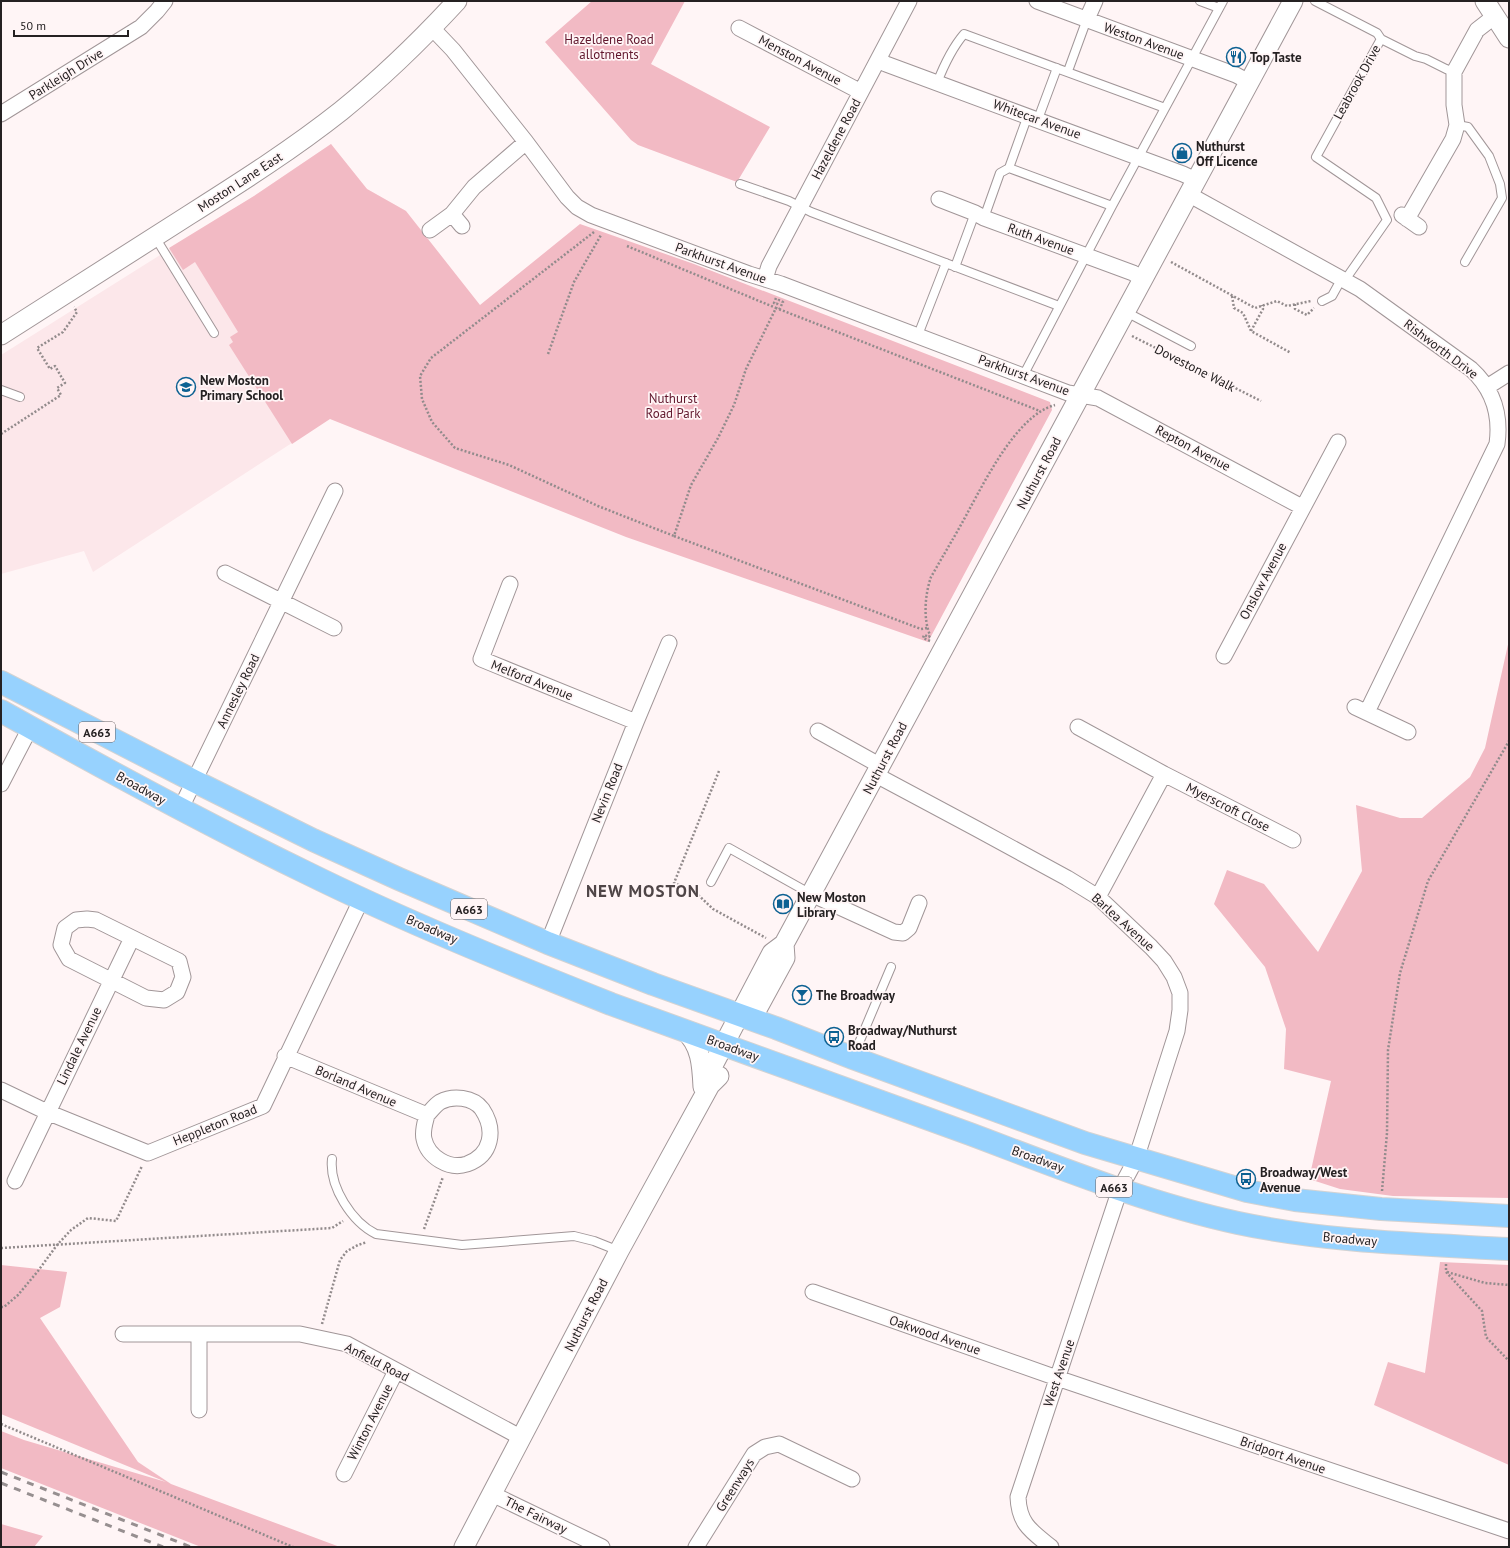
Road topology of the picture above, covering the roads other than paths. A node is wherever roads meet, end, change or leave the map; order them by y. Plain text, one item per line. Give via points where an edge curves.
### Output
1 (165, 1) edge
2 (457, 1) edge
3 (910, 1) edge
4 (1037, 1) edge
5 (1095, 1) edge
6 (1200, 1) edge
7 (1293, 1) edge
8 (1315, 1) edge
9 (1221, 5) edge
10 (1490, 9) edge
11 (1087, 19) junction
12 (432, 28) junction
13 (739, 28) dead end
14 (1509, 38) edge
15 (1381, 39) junction
16 (1192, 59) junction
17 (878, 60) junction
18 (1057, 68) junction
19 (1068, 71) junction
20 (1454, 72) junction
21 (937, 82) junction
22 (1249, 82) junction
23 (861, 92) junction
24 (1166, 108) junction
25 (1, 114) edge
26 (1033, 117) junction
27 (1457, 125) junction
28 (526, 142) junction
29 (1139, 157) junction
30 (1009, 168) junction
31 (740, 184) dead end
32 (1192, 187) junction
33 (939, 199) dead end
34 (1112, 206) junction
35 (800, 207) junction
36 (980, 215) junction
37 (1409, 220) dead end
38 (430, 230) dead end
39 (155, 237) junction
40 (1086, 256) junction
41 (1464, 262) dead end
42 (946, 263) junction
43 (955, 267) junction
44 (765, 278) junction
45 (1143, 279) junction
46 (1344, 279) junction
47 (1322, 301) road end
48 (1059, 306) junction
49 (1126, 312) junction
50 (214, 333) dead end
51 (1, 335) edge
52 (918, 335) junction
53 (1191, 346) dead end
54 (1509, 373) edge
55 (1023, 376) junction
56 (1487, 387) junction
57 (1, 390) edge
58 (1081, 395) junction
59 (20, 397) dead end
60 (1338, 442) dead end
61 (335, 491) dead end
62 (1302, 507) junction
63 (225, 573) dead end
64 (510, 584) dead end
65 (282, 601) junction
66 (334, 628) dead end
67 (669, 643) dead end
68 (1224, 656) dead end
69 (1, 682) edge
70 (1, 711) edge
71 (636, 722) junction
72 (1078, 727) dead end
73 (30, 728) junction
74 (818, 731) dead end
75 (1408, 732) dead end
76 (879, 771) junction
77 (1164, 774) junction
78 (194, 781) junction
79 (1, 784) edge
80 (180, 810) junction
81 (1293, 840) dead end
82 (711, 882) dead end
83 (811, 894) junction
84 (1098, 897) junction
85 (362, 898) junction
86 (919, 903) dead end
87 (132, 938) junction
88 (548, 943) junction
89 (891, 967) dead end
90 (111, 980) junction
91 (745, 1017) junction
92 (684, 1030) junction
93 (730, 1047) junction
94 (285, 1056) junction
95 (852, 1058) junction
96 (1, 1090) edge
97 (706, 1093) junction
98 (47, 1112) junction
99 (427, 1115) junction
100 (332, 1159) dead end
101 (1136, 1159) junction
102 (15, 1181) dead end
103 (1120, 1189) junction
104 (1509, 1216) edge
105 (1509, 1249) edge
106 (619, 1251) junction
107 (813, 1292) dead end
108 (123, 1334) dead end
109 (199, 1334) junction
110 (396, 1371) junction
111 (1057, 1378) junction
112 (199, 1410) dead end
113 (522, 1438) junction
114 (344, 1474) dead end
115 (852, 1479) dead end
116 (492, 1494) junction
117 (1509, 1531) edge
118 (464, 1547) edge
119 (602, 1547) edge
120 (696, 1547) edge
121 (1051, 1547) edge

1 - 25 street, Parkleigh Drive via 154,16 141,27
2 - 12 street, Moston Lane East
3 - 17 street, Hazeldene Road
4 - 11 street, Weston Avenue
5 - 11 street
6 - 9 lane
7 - 22 street, Nuthurst Road
8 - 15 lane via 1377,33
9 - 16 lane
10 - 14 street
10 - 20 street
11 - 16 street, Weston Avenue
11 - 19 lane
12 - 28 street, Parkhurst Avenue via 453,50
12 - 39 street, Moston Lane East via 391,68 302,141
13 - 23 street, Menston Avenue
15 - 20 lane, Leabrook Drive
15 - 46 lane, Leabrook Drive via 1316,157 1376,198 1386,220
16 - 22 street, Weston Avenue
16 - 24 lane
17 - 21 street, Whitecar Avenue
17 - 23 street, Hazeldene Road
18 - 19 lane
18 - 21 lane via 964,34 944,64
18 - 26 lane
19 - 24 lane
20 - 27 street
21 - 26 street, Whitecar Avenue
22 - 32 street, Nuthurst Road
23 - 35 street, Hazeldene Road
24 - 29 lane
26 - 29 street, Whitecar Avenue
26 - 30 lane
27 - 37 street via 1453,139
27 - 41 lane via 1468,127 1488,156 1500,184 1502,198
28 - 38 street via 474,187 457,220
28 - 44 street, Parkhurst Avenue via 567,197 591,215
29 - 32 street, Whitecar Avenue via 1186,175
29 - 34 lane
30 - 34 lane
30 - 36 lane via 1000,173
31 - 35 lane
32 - 45 street, Nuthurst Road
32 - 46 street, Rishworth Drive
33 - 36 street, Ruth Avenue
34 - 40 lane
35 - 42 lane
35 - 44 street, Hazeldene Road
36 - 40 street, Ruth Avenue
36 - 43 lane
39 - 50 lane
39 - 51 street, Moston Lane East
40 - 45 street, Ruth Avenue
40 - 48 lane
42 - 43 lane
42 - 52 lane
43 - 48 lane
44 - 52 street, Parkhurst Avenue
45 - 49 street, Nuthurst Road
46 - 47 lane via 1332,296
46 - 56 street, Rishworth Drive via 1471,369
48 - 55 lane
49 - 53 lane, Dovestone Walk
49 - 58 street, Nuthurst Road
52 - 55 street, Parkhurst Avenue
54 - 56 street
55 - 58 street, Parkhurst Avenue via 1068,393
56 - 75 street, Rishworth Drive via 1494,399 1497,416 1497,444 1361,710
57 - 59 lane
58 - 62 street, Repton Avenue via 1098,398
58 - 76 street, Nuthurst Road
60 - 62 street, Onslow Avenue
61 - 65 street, Annesley Road
62 - 68 street, Onslow Avenue
63 - 65 street
64 - 71 street, Melford Avenue via 481,659
65 - 66 street
65 - 78 street, Annesley Road
67 - 71 street, Nevin Road
69 - 78 highway, A663
70 - 73 highway, Broadway / A663
71 - 88 street, Nevin Road
72 - 77 street, Myerscroft Close
73 - 79 street
73 - 80 highway, Broadway / A663
74 - 76 street, Barlea Avenue
76 - 83 street, Nuthurst Road
76 - 84 street, Barlea Avenue
77 - 81 street, Myerscroft Close
77 - 84 street
78 - 80 street, Annesley Road
78 - 88 highway, A663 via 392,876
80 - 85 highway, Broadway / A663 via 305,873
82 - 83 lane via 729,848
83 - 86 street via 894,932 903,933 909,928
83 - 91 street, Nuthurst Road via 784,944 772,953
84 - 101 street, Barlea Avenue via 1164,961 1180,993 1177,1031
85 - 92 highway, Broadway / A663 via 542,976
85 - 94 street, Heppleton Road
87 - 90 street, Lindale Avenue
87 - 90 street via 96,920 76,920 64,928 61,945 69,959
87 - 90 street via 179,961 183,977 177,992 164,1000 146,998
88 - 91 highway, A663
89 - 95 lane
90 - 98 street, Lindale Avenue
91 - 93 street, Nuthurst Road
91 - 95 highway, A663
92 - 93 highway, Broadway / A663
92 - 97 street via 699,1052
93 - 97 street, Nuthurst Road via 722,1073
93 - 103 highway, Broadway / A663
94 - 98 street, Heppleton Road via 263,1106 148,1153
94 - 99 street, Borland Avenue
95 - 101 highway, A663
96 - 98 street
97 - 106 street, Nuthurst Road
98 - 102 street, Lindale Avenue
99 - 99 street via 440,1102 453,1098 468,1099 480,1107 488,1118 491,1129 488,1146 480,1156 466,1164 448,1164 428,1150 424,1140
100 - 106 lane via 332,1173 343,1201 352,1215 366,1229 376,1234 462,1244 574,1236
101 - 103 street, Barlea Avenue
101 - 104 highway, A663 via 1247,1191 1295,1200 1381,1209
103 - 105 highway, Broadway / A663 via 1180,1209 1293,1233 1340,1239
103 - 111 street, West Avenue
106 - 113 street, Nuthurst Road
107 - 111 street, Oakwood Avenue
108 - 109 street, Anfield Road
109 - 110 street, Anfield Road via 300,1334 347,1344
109 - 112 street
110 - 113 street, Anfield Road
110 - 114 street, Winton Avenue
111 - 117 street, Bridport Avenue
111 - 121 street, West Avenue via 1018,1497 1021,1517 1028,1527
113 - 116 street, Nuthurst Road
115 - 120 street, Greenways via 779,1444 765,1447 754,1454
116 - 118 street, Nuthurst Road
116 - 119 street, The Fairway

